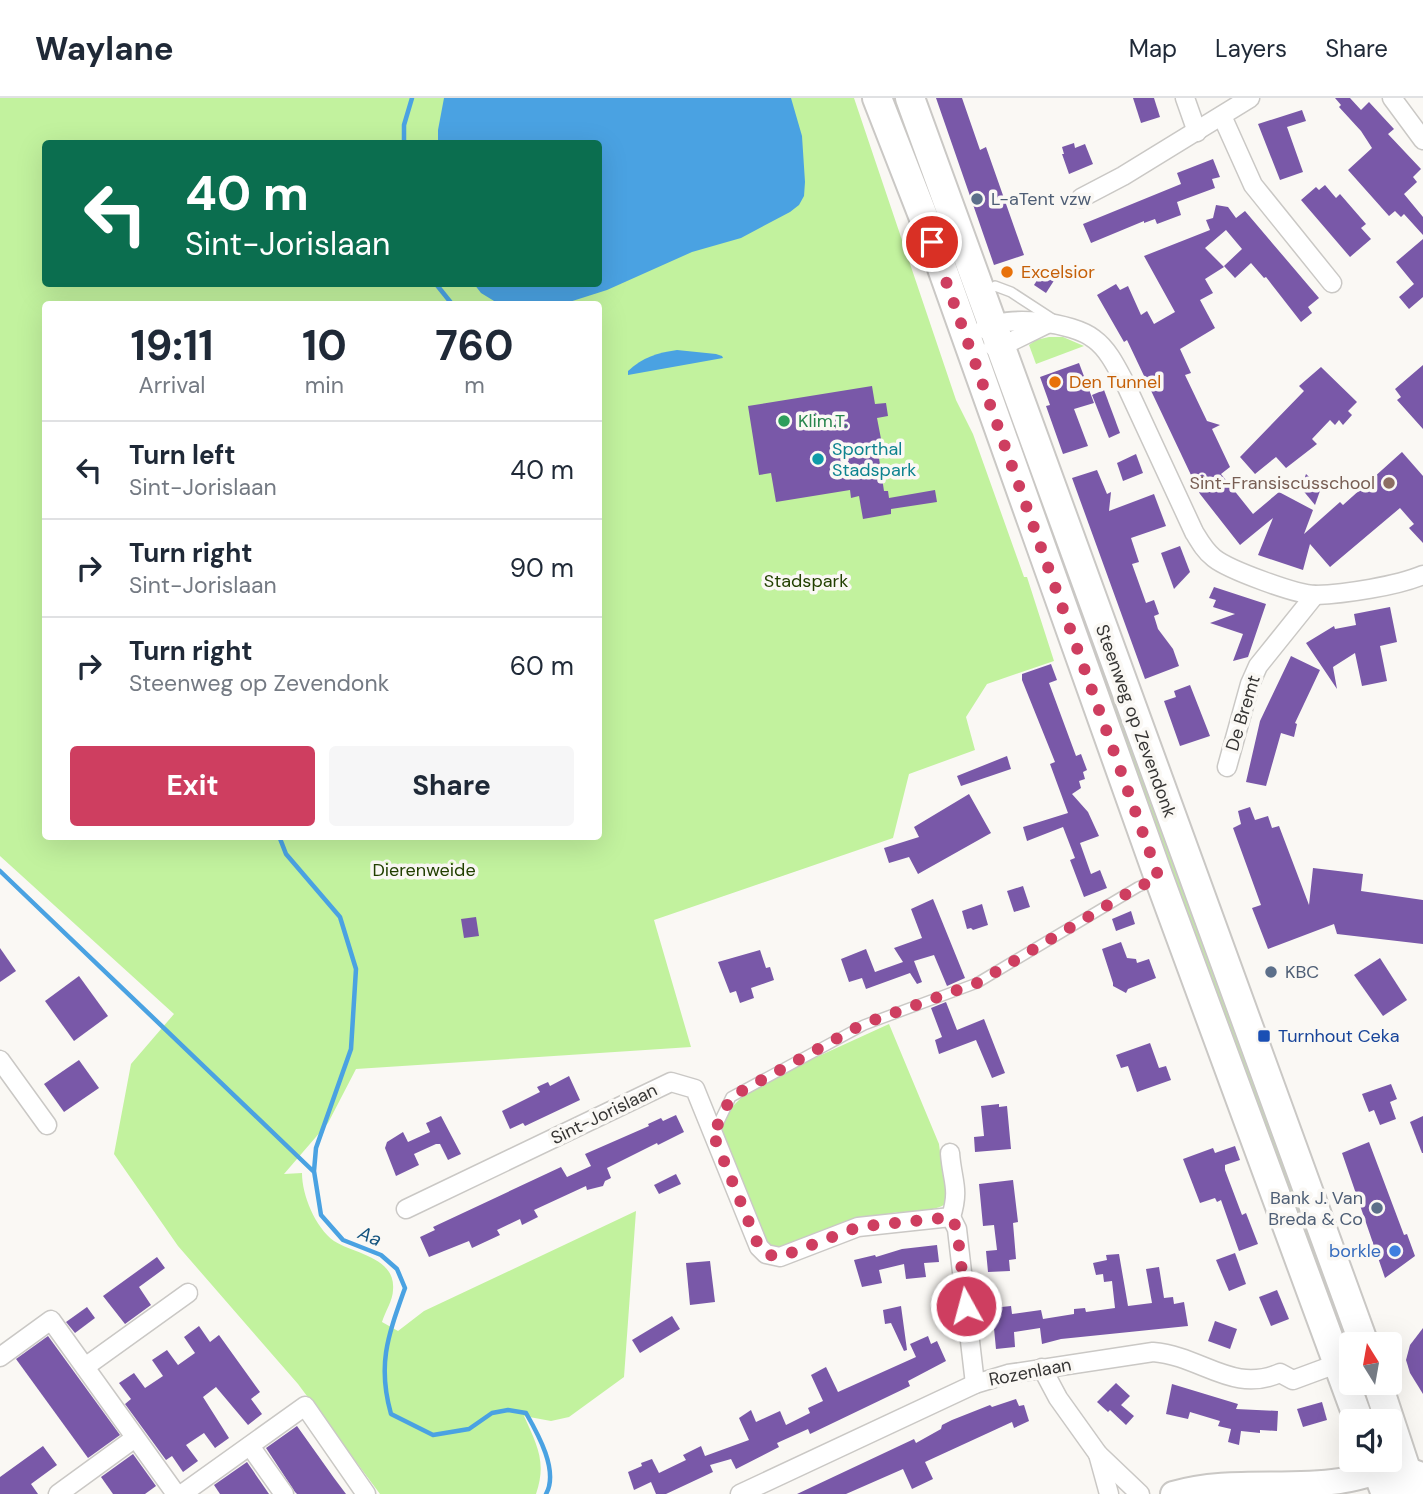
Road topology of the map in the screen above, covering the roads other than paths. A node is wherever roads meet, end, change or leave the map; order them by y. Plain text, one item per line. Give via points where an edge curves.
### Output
1 (877, 98) edge
2 (910, 98) edge
3 (1185, 98) edge
4 (1250, 98) edge
5 (1392, 98) edge
6 (1222, 116) junction
7 (1197, 132) junction
8 (1423, 140) edge
9 (1081, 198) dead end
10 (1332, 283) dead end
11 (995, 286) dead end
12 (1054, 325) junction
13 (996, 335) junction
14 (966, 341) junction
15 (1423, 575) edge
16 (1315, 595) junction
17 (1227, 767) dead end
18 (1159, 878) junction
19 (0, 1060) edge
20 (47, 1125) dead end
21 (711, 1129) junction
22 (950, 1153) dead end
23 (407, 1209) dead end
24 (951, 1217) junction
25 (188, 1293) dead end
26 (1360, 1332) edge
27 (0, 1357) edge
28 (1339, 1363) joint
29 (85, 1367) junction
30 (1042, 1368) junction
31 (975, 1384) junction
32 (1382, 1395) edge
33 (135, 1438) junction
34 (250, 1446) junction
35 (1098, 1454) junction
36 (1379, 1475) edge
37 (1414, 1480) edge
38 (1240, 1483) junction
39 (58, 1494) edge
40 (176, 1494) edge
41 (182, 1494) edge
42 (284, 1494) edge
43 (366, 1494) edge
44 (740, 1494) edge
45 (1109, 1494) edge
46 (1140, 1494) edge
47 (1173, 1494) edge
48 (1282, 1494) edge

1 - 14 main road, Steenweg op Zevendonk
2 - 13 main road, Steenweg op Zevendonk
3 - 7 street
4 - 6 street
5 - 8 street
6 - 7 street
6 - 10 street via 1253,186
7 - 9 street
11 - 12 lane via 1045,313
12 - 13 street
12 - 16 street via 1095,339 1116,366 1203,547 1231,568
13 - 14 street
13 - 26 main road, Steenweg op Zevendonk
14 - 18 main road, Steenweg op Zevendonk
15 - 16 street
16 - 17 street, De Bremt via 1258,666
18 - 21 lane via 977,983 863,1024 731,1097
18 - 28 main road, Steenweg op Zevendonk
19 - 20 street
21 - 23 street, Sint-Jorislaan via 695,1089 671,1082
21 - 24 street, Sint-Jorislaan via 759,1247 766,1254 780,1257 858,1227
22 - 24 street via 957,1192
24 - 31 street via 957,1229
25 - 29 street
27 - 29 street via 51,1320
28 - 30 street, Rozenlaan via 1293,1380 1280,1373 1263,1381 1241,1381 1173,1353
29 - 33 street
30 - 31 street, Rozenlaan
30 - 35 street
31 - 44 street, Rozenlaan
32 - 37 main road
33 - 39 street
33 - 40 street
34 - 41 street
34 - 42 street
34 - 43 street via 305,1406
35 - 45 street
35 - 46 street
36 - 37 street
36 - 38 street via 1340,1481
38 - 47 street
38 - 48 street

